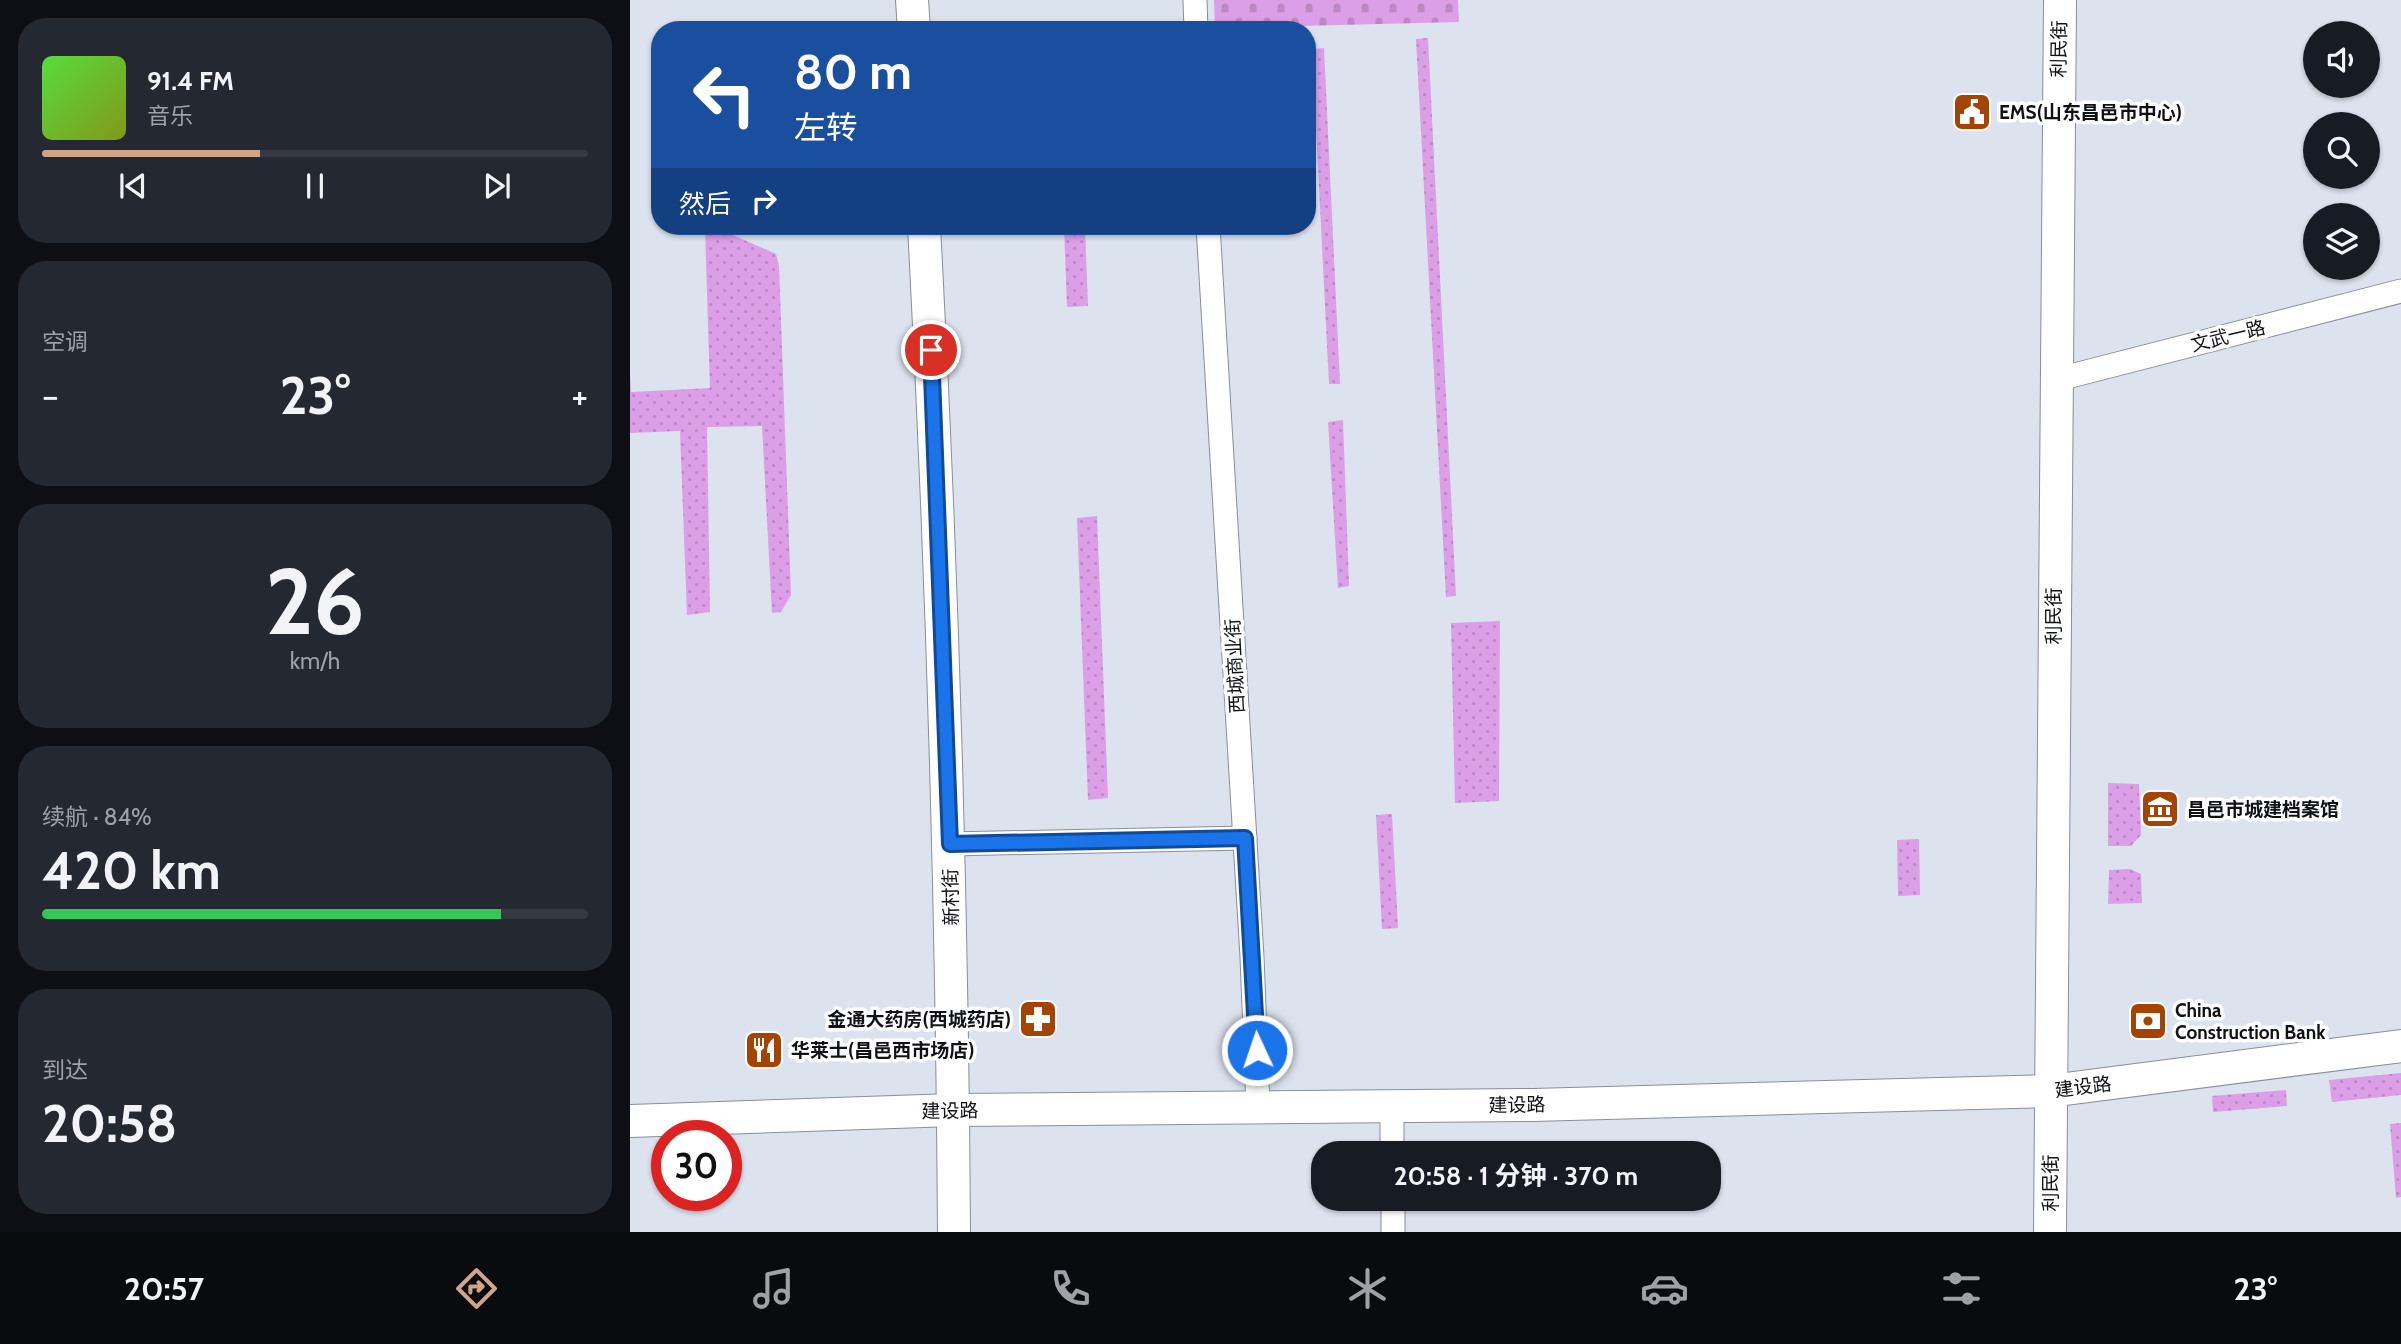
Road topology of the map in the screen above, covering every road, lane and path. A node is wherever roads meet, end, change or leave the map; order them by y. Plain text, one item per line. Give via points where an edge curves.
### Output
1 (912, 0) edge
2 (1195, 0) edge
3 (2060, 0) edge
4 (913, 21) edge
5 (1196, 21) edge
6 (924, 235) edge
7 (1209, 235) edge
8 (2401, 291) edge
9 (2055, 380) junction
10 (1245, 838) junction
11 (950, 844) junction
12 (2401, 1046) edge
13 (2050, 1091) junction
14 (1258, 1107) junction
15 (1392, 1107) junction
16 (953, 1110) junction
17 (630, 1121) edge
18 (1392, 1141) edge
19 (1393, 1211) edge
20 (954, 1232) edge
21 (1393, 1232) edge
22 (2050, 1232) edge

1 - 4 street
2 - 5 street
3 - 9 street, 利民街
6 - 11 street, 新村街
7 - 10 street, 西城商业街
8 - 9 street, 文武一路
9 - 13 street, 利民街
10 - 11 street
10 - 14 street, 西城商业街
11 - 16 street, 新村街
12 - 13 street, 建设路
13 - 15 street, 建设路
13 - 22 street, 利民街
14 - 15 street, 建设路
14 - 16 street, 建设路
15 - 18 street
16 - 17 street, 建设路
16 - 20 street, 新村街
19 - 21 street

